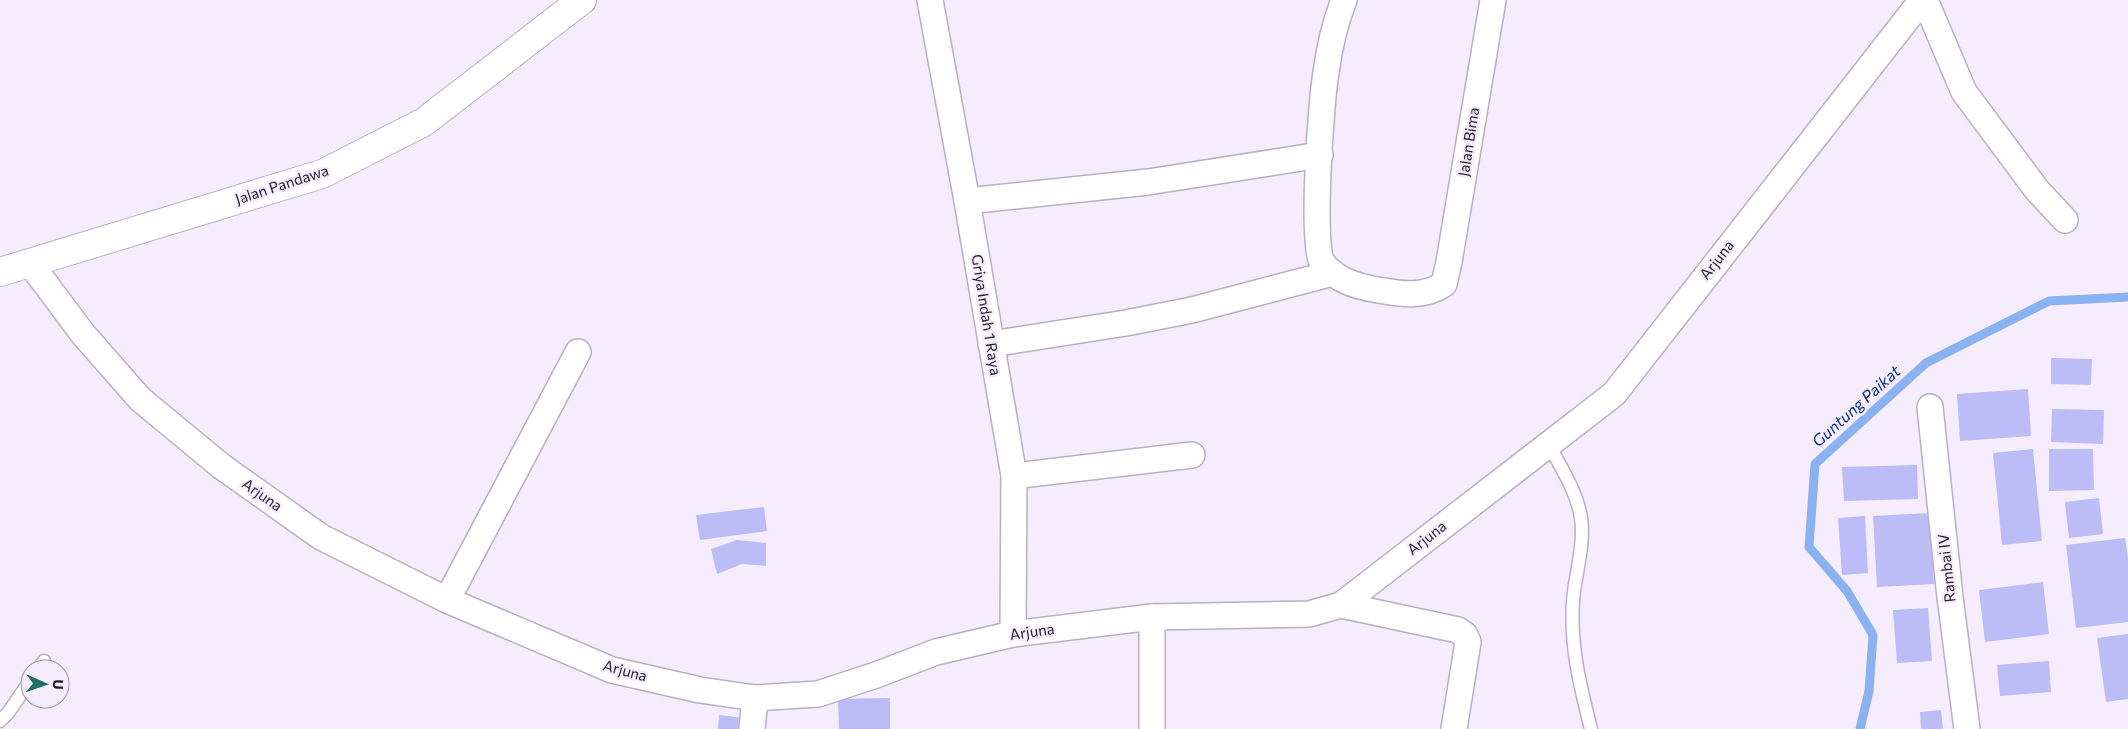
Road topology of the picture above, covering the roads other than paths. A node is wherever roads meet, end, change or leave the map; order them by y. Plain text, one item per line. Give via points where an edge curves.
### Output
1 (582, 0) edge
2 (930, 0) edge
3 (1344, 0) edge
4 (1492, 0) edge
5 (1923, 0) edge
6 (1320, 155) junction
7 (968, 201) junction
8 (2066, 220) dead end
9 (30, 262) junction
10 (0, 272) edge
11 (1333, 273) junction
12 (991, 344) junction
13 (578, 352) dead end
14 (1930, 408) dead end
15 (1549, 445) junction
16 (1192, 455) dead end
17 (1014, 476) junction
18 (447, 600) junction
19 (1341, 605) junction
20 (1152, 617) junction
21 (1013, 634) junction
22 (20, 696) edge
23 (755, 698) junction
24 (0, 721) edge
25 (752, 729) edge
26 (1152, 729) edge
27 (1454, 729) edge
28 (1591, 729) edge
29 (1967, 729) edge

1 - 9 street, Jalan Pandawa via 424,122 322,174
2 - 7 street, Griya Indah 1 Raya
3 - 6 street via 1325,74
4 - 11 street, Jalan Bima via 1444,284 1432,292 1402,295 1357,286
5 - 8 street via 1964,92 2036,190
5 - 15 street, Arjuna via 1614,394
6 - 7 street via 1148,182
6 - 11 street via 1317,223 1321,261
7 - 12 street, Griya Indah 1 Raya
9 - 10 street, Jalan Pandawa
9 - 18 street, Arjuna via 83,334 140,398 221,466 321,537
11 - 12 street via 1192,310
12 - 17 street, Griya Indah 1 Raya
13 - 18 street
14 - 29 street, Rambai IV
15 - 19 street, Arjuna
15 - 28 lane via 1576,496 1581,517 1573,620 1576,666
16 - 17 street
17 - 21 street, Griya Indah 1 Raya
18 - 23 street, Arjuna via 612,670 700,690
19 - 20 street, Arjuna via 1309,614
19 - 27 street via 1458,630 1465,635 1468,642
20 - 21 street, Arjuna
20 - 26 street
21 - 23 street, Arjuna via 936,652 818,694
22 - 24 lane
23 - 25 street

